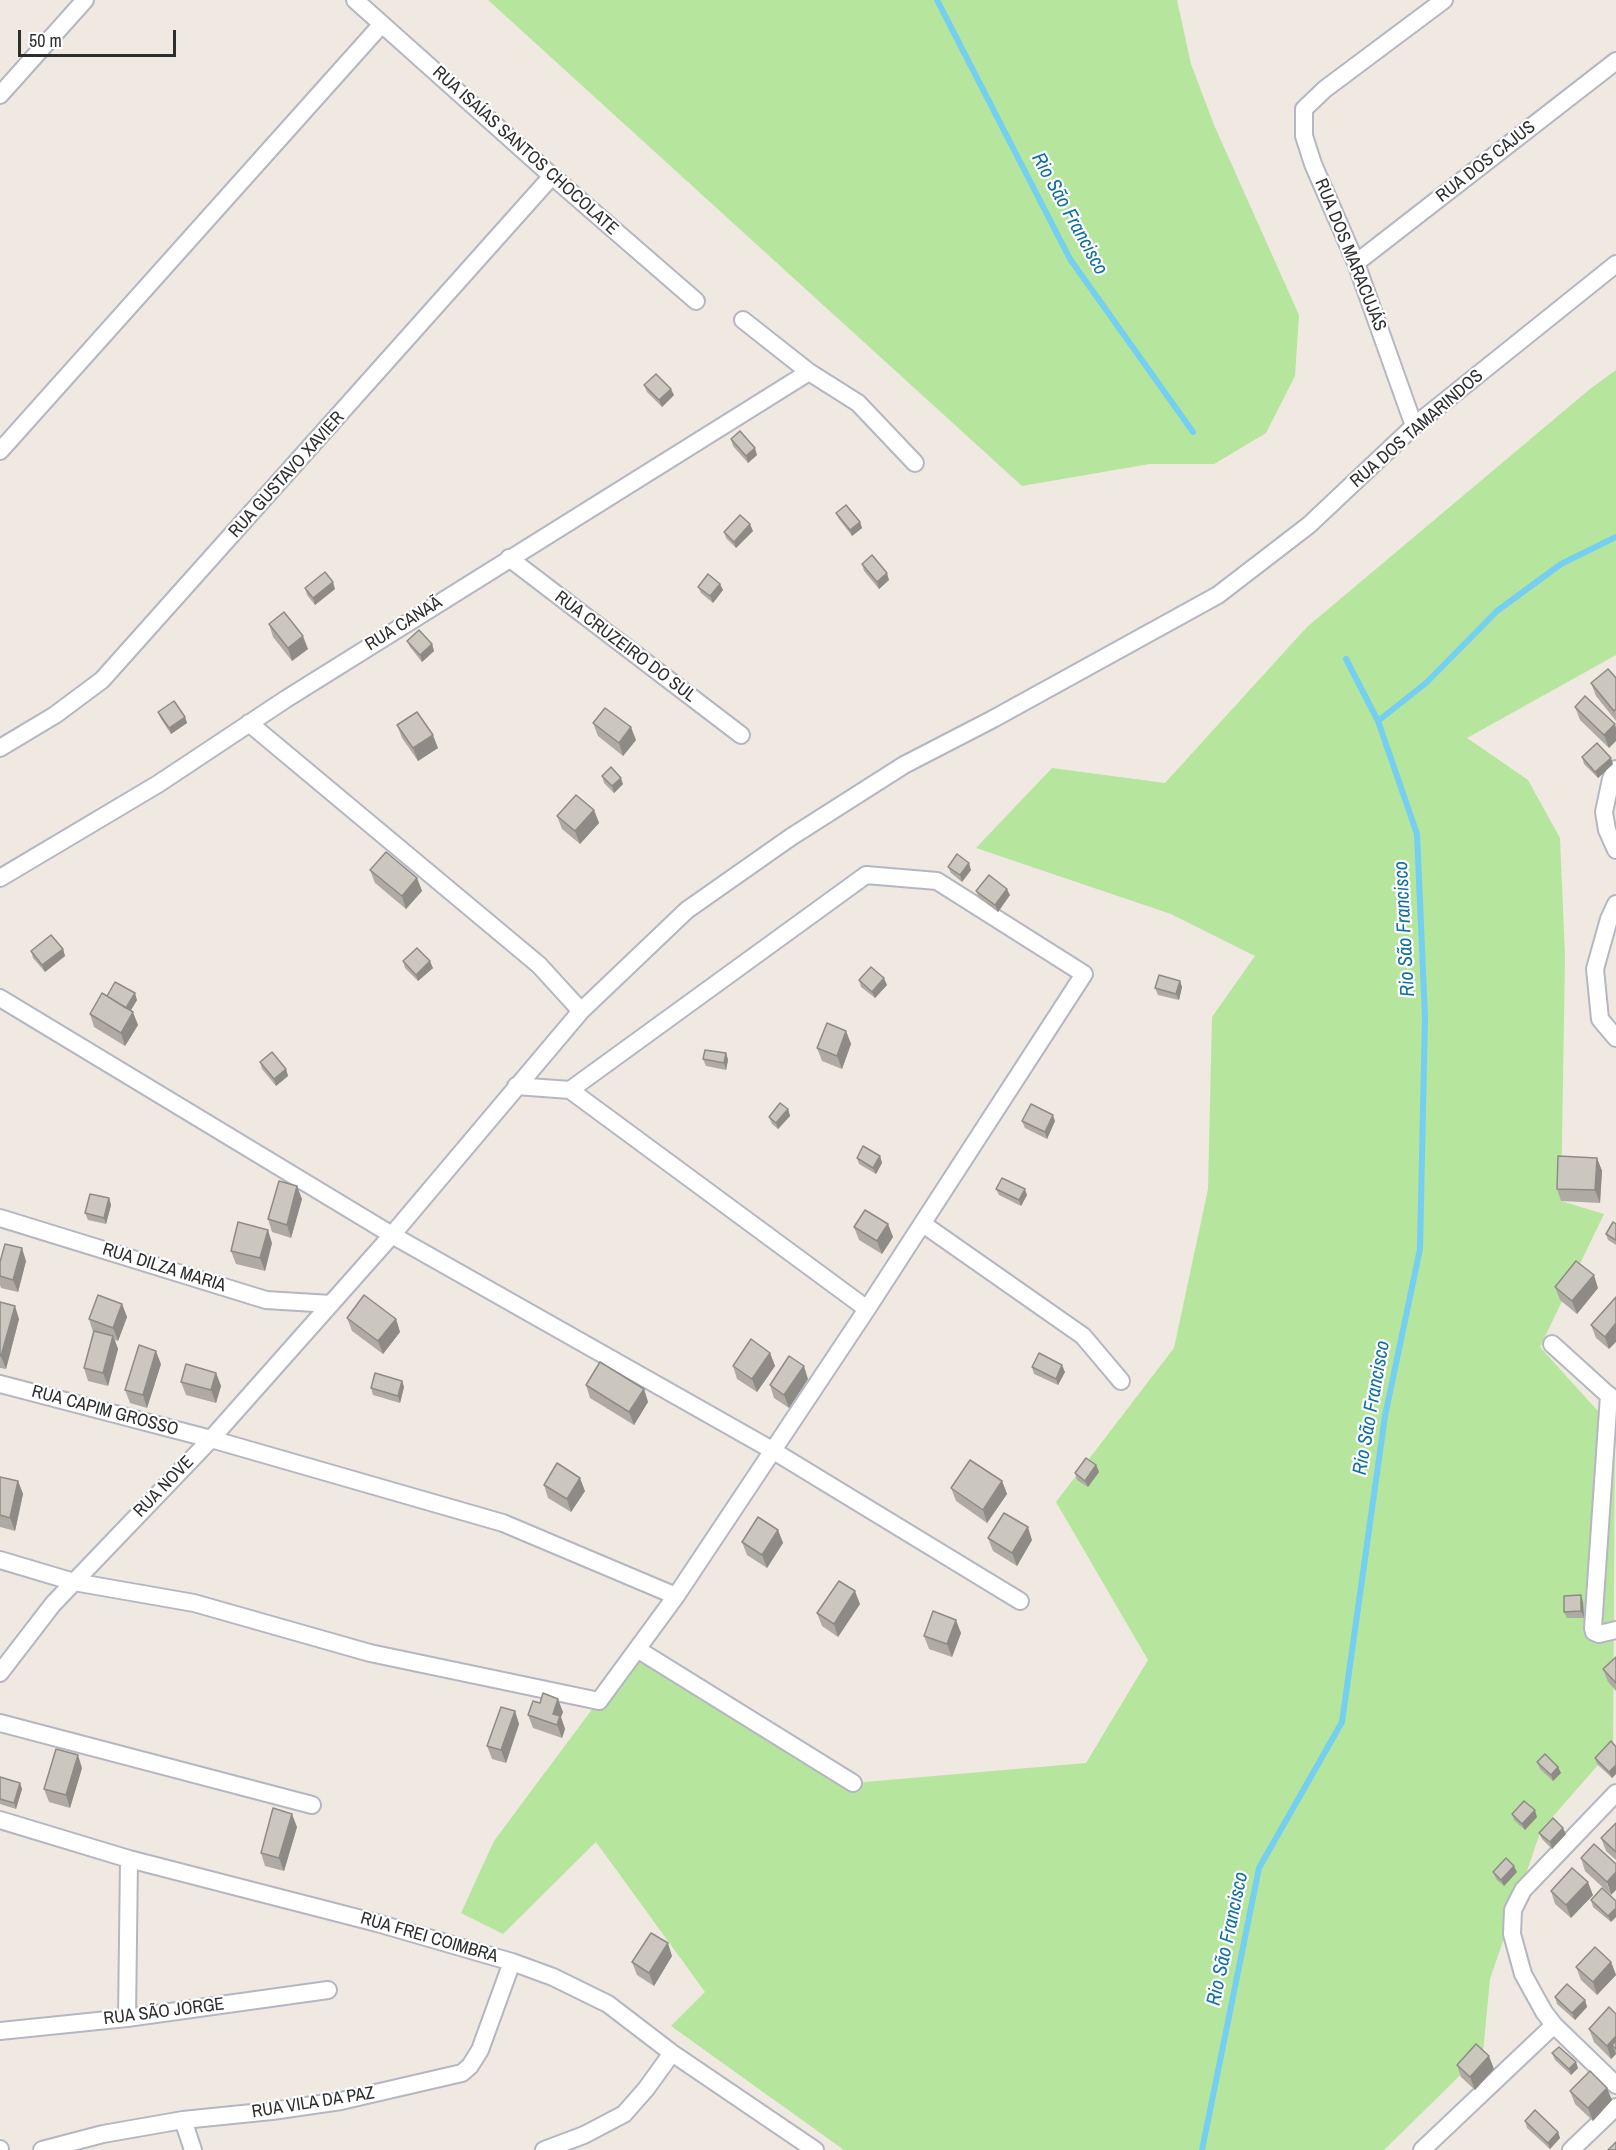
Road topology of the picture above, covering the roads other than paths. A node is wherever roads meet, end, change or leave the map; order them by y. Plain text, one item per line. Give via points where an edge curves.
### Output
1 (86, 0) edge
2 (355, 0) edge
3 (1444, 0) edge
4 (382, 24) junction
5 (1616, 61) edge
6 (0, 95) edge
7 (552, 177) junction
8 (1356, 263) junction
9 (1616, 264) edge
10 (696, 301) dead end
11 (743, 320) dead end
12 (809, 372) junction
13 (1414, 426) junction
14 (0, 452) edge
15 (915, 463) dead end
16 (509, 558) junction
17 (249, 723) junction
18 (741, 735) dead end
19 (0, 748) edge
20 (1616, 770) edge
21 (1616, 850) edge
22 (0, 878) edge
23 (1616, 904) edge
24 (0, 998) edge
25 (581, 1011) junction
26 (1616, 1038) edge
27 (516, 1086) junction
28 (570, 1090) junction
29 (0, 1218) edge
30 (923, 1224) junction
31 (392, 1235) junction
32 (331, 1304) junction
33 (867, 1310) junction
34 (1552, 1344) dead end
35 (1120, 1381) dead end
36 (0, 1384) edge
37 (1612, 1399) edge
38 (211, 1439) junction
39 (772, 1450) junction
40 (0, 1560) edge
41 (74, 1582) junction
42 (676, 1596) junction
43 (1020, 1601) dead end
44 (1616, 1630) edge
45 (637, 1649) junction
46 (0, 1673) edge
47 (0, 1723) edge
48 (853, 1783) dead end
49 (1616, 1793) edge
50 (312, 1805) dead end
51 (0, 1820) edge
52 (129, 1860) junction
53 (512, 1962) junction
54 (328, 1990) dead end
55 (128, 2018) junction
56 (1554, 2025) junction
57 (0, 2031) edge
58 (672, 2053) junction
59 (1616, 2085) edge
60 (1616, 2107) edge
61 (183, 2120) junction
62 (810, 2149) edge
63 (42, 2150) edge
64 (193, 2150) edge
65 (544, 2150) edge
66 (1422, 2150) edge
67 (1571, 2150) edge

1 - 6 street
2 - 4 street, RUA ISAÍAS SANTOS CHOCOLATE
3 - 8 street, RUA DOS MARACUJÁS via 1324,89 1304,109 1304,136 1313,164
4 - 7 street, RUA ISAÍAS SANTOS CHOCOLATE
4 - 14 street
5 - 8 street, RUA DOS CAJUS
7 - 10 street, RUA ISAÍAS SANTOS CHOCOLATE
7 - 19 street, RUA GUSTAVO XAVIER via 102,680 55,715
8 - 13 street, RUA DOS MARACUJÁS
9 - 13 street, RUA DOS TAMARINDOS
11 - 12 street
12 - 15 street via 858,404
12 - 16 street, RUA CANAÃ
13 - 25 street, RUA DOS TAMARINDOS via 1309,525 1218,595 904,765 791,837 687,910
16 - 17 street, RUA CANAÃ
16 - 18 street, RUA CRUZEIRO DO SUL
17 - 22 street, RUA CANAÃ via 158,784
17 - 25 street via 539,965
20 - 21 street via 1604,812
23 - 26 street via 1595,969 1600,1019
24 - 31 street
25 - 27 street, RUA NOVE
27 - 28 street
27 - 31 street, RUA NOVE
28 - 30 street via 866,876 937,881 1084,974
28 - 33 street
29 - 32 street, RUA DILZA MARIA via 267,1300
30 - 33 street
30 - 35 street via 1083,1336
31 - 32 street, RUA NOVE
31 - 39 street
32 - 38 street, RUA NOVE
33 - 39 street
34 - 37 street
36 - 38 street, RUA CAPIM GROSSO
37 - 44 street via 1593,1628 1599,1634
38 - 41 street, RUA NOVE
38 - 42 street, RUA CAPIM GROSSO via 503,1523
39 - 42 street
39 - 43 street
40 - 41 street
41 - 45 street via 194,1603 370,1653 599,1701
41 - 46 street, RUA NOVE
42 - 45 street
45 - 48 street
47 - 50 street
49 - 56 street via 1523,1890 1513,1910 1512,1934 1523,1974
51 - 52 street, RUA FREI COIMBRA
52 - 53 street, RUA FREI COIMBRA
52 - 55 street
53 - 58 street, RUA FREI COIMBRA via 608,2004
53 - 61 street, RUA VILA DA PAZ via 480,2050 462,2073 341,2102
54 - 55 street, RUA SÃO JORGE
55 - 57 street, RUA SÃO JORGE
56 - 59 street
56 - 66 street
58 - 62 street, RUA FREI COIMBRA
58 - 65 street via 624,2114 584,2136
60 - 67 street
61 - 63 street, RUA VILA DA PAZ
61 - 64 street

